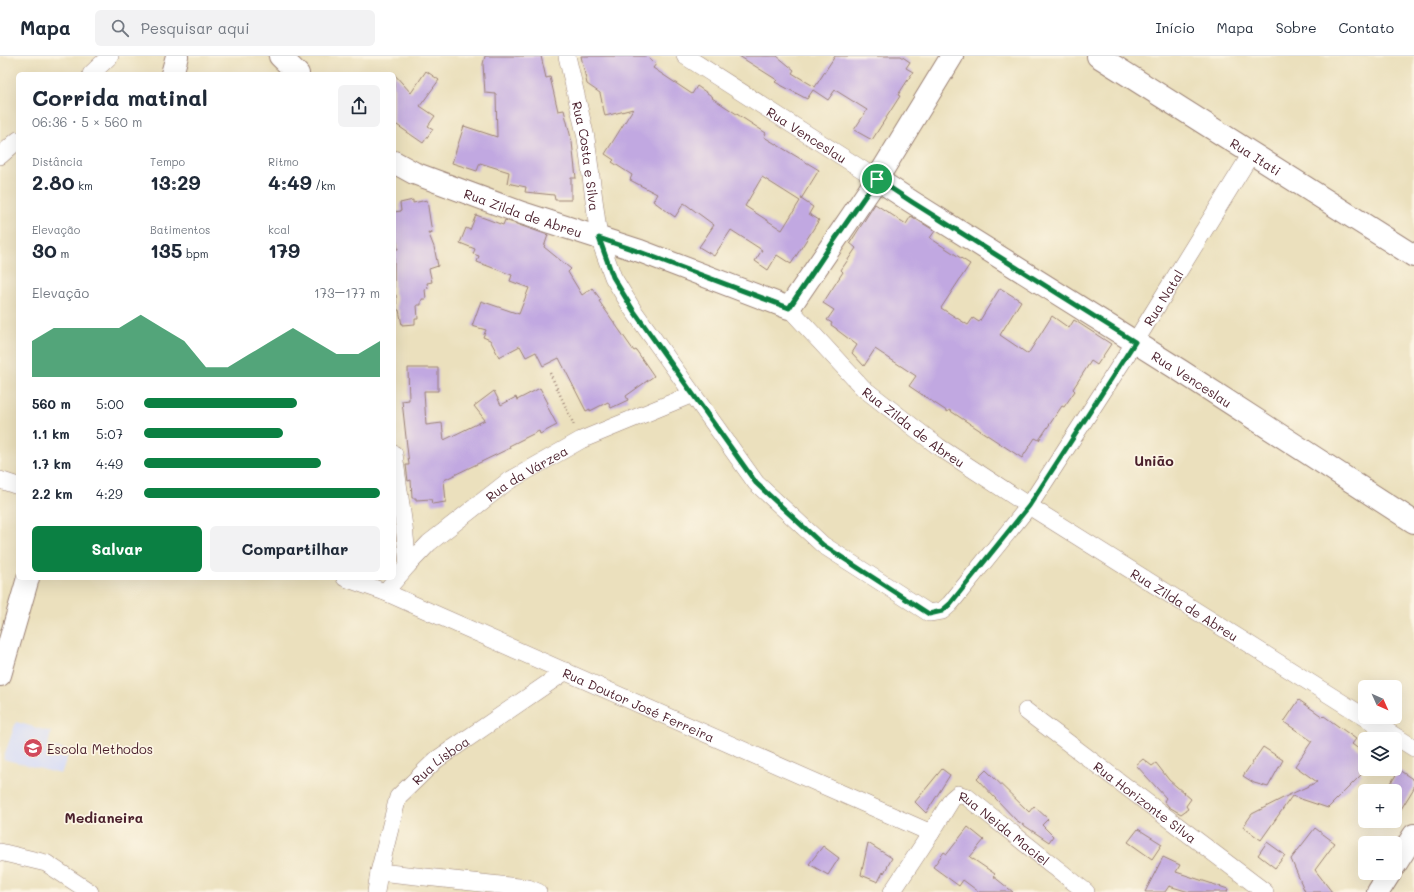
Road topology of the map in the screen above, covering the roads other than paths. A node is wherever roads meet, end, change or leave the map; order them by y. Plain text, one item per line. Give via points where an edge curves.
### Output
1 (110, 56) edge
2 (177, 56) edge
3 (280, 56) edge
4 (567, 56) edge
5 (685, 56) edge
6 (952, 56) edge
7 (1098, 56) edge
8 (93, 72) edge
9 (173, 72) edge
10 (296, 72) edge
11 (16, 142) edge
12 (1251, 154) junction
13 (0, 156) edge
14 (396, 163) edge
15 (877, 179) junction
16 (599, 238) junction
17 (1414, 256) edge
18 (789, 308) junction
19 (1135, 342) junction
20 (693, 394) junction
21 (396, 469) edge
22 (0, 480) edge
23 (16, 485) edge
24 (1029, 506) junction
25 (1414, 522) edge
26 (408, 565) junction
27 (396, 579) edge
28 (27, 580) edge
29 (351, 580) edge
30 (395, 580) edge
31 (385, 592) junction
32 (942, 611) joint
33 (566, 671) junction
34 (0, 675) edge
35 (1026, 711) dead end
36 (1414, 748) edge
37 (931, 833) junction
38 (1414, 835) edge
39 (0, 852) edge
40 (1402, 854) edge
41 (379, 872) junction
42 (1386, 880) edge
43 (90, 892) edge
44 (376, 892) edge
45 (538, 892) edge
46 (892, 892) edge
47 (1086, 892) edge
48 (1265, 892) edge
49 (1378, 892) edge

1 - 8 street
2 - 9 street
3 - 10 street
4 - 16 street, Rua Costa e Silva via 586,138
5 - 15 street, Rua Venceslau
6 - 15 street
7 - 12 street, Rua Itati
11 - 13 street
12 - 17 street, Rua Itati
12 - 19 street, Rua Natal
14 - 16 street, Rua Zilda de Abreu via 414,173 522,213
15 - 18 street
15 - 19 street, Rua Venceslau
16 - 18 street, Rua Zilda de Abreu
16 - 20 street, Rua Costa e Silva via 613,277
18 - 24 street, Rua Zilda de Abreu via 863,388 938,447
19 - 24 street, Rua Natal
19 - 25 street, Rua Venceslau
20 - 26 street, Rua da Várzea via 581,440 508,482 429,543
20 - 32 street, Rua Costa e Silva via 756,483 823,545 929,614
21 - 26 street
22 - 23 street
24 - 32 street, Rua Natal
24 - 36 street, Rua Zilda de Abreu
26 - 27 street, Rua da Várzea
28 - 34 street
29 - 31 street, Rua Doutor José Ferreira
30 - 31 street, Rua da Várzea
31 - 33 street, Rua Doutor José Ferreira
33 - 37 street, Rua Doutor José Ferreira
33 - 41 street, Rua Lisboa via 436,760 398,797
35 - 48 street, Rua Horizonte Silva
37 - 46 street
37 - 47 street, Rua Neida Maciel via 952,799 958,794 967,797
38 - 40 street
39 - 43 street via 46,864
41 - 44 street, Rua Lisboa
41 - 45 street via 528,888
42 - 49 street

